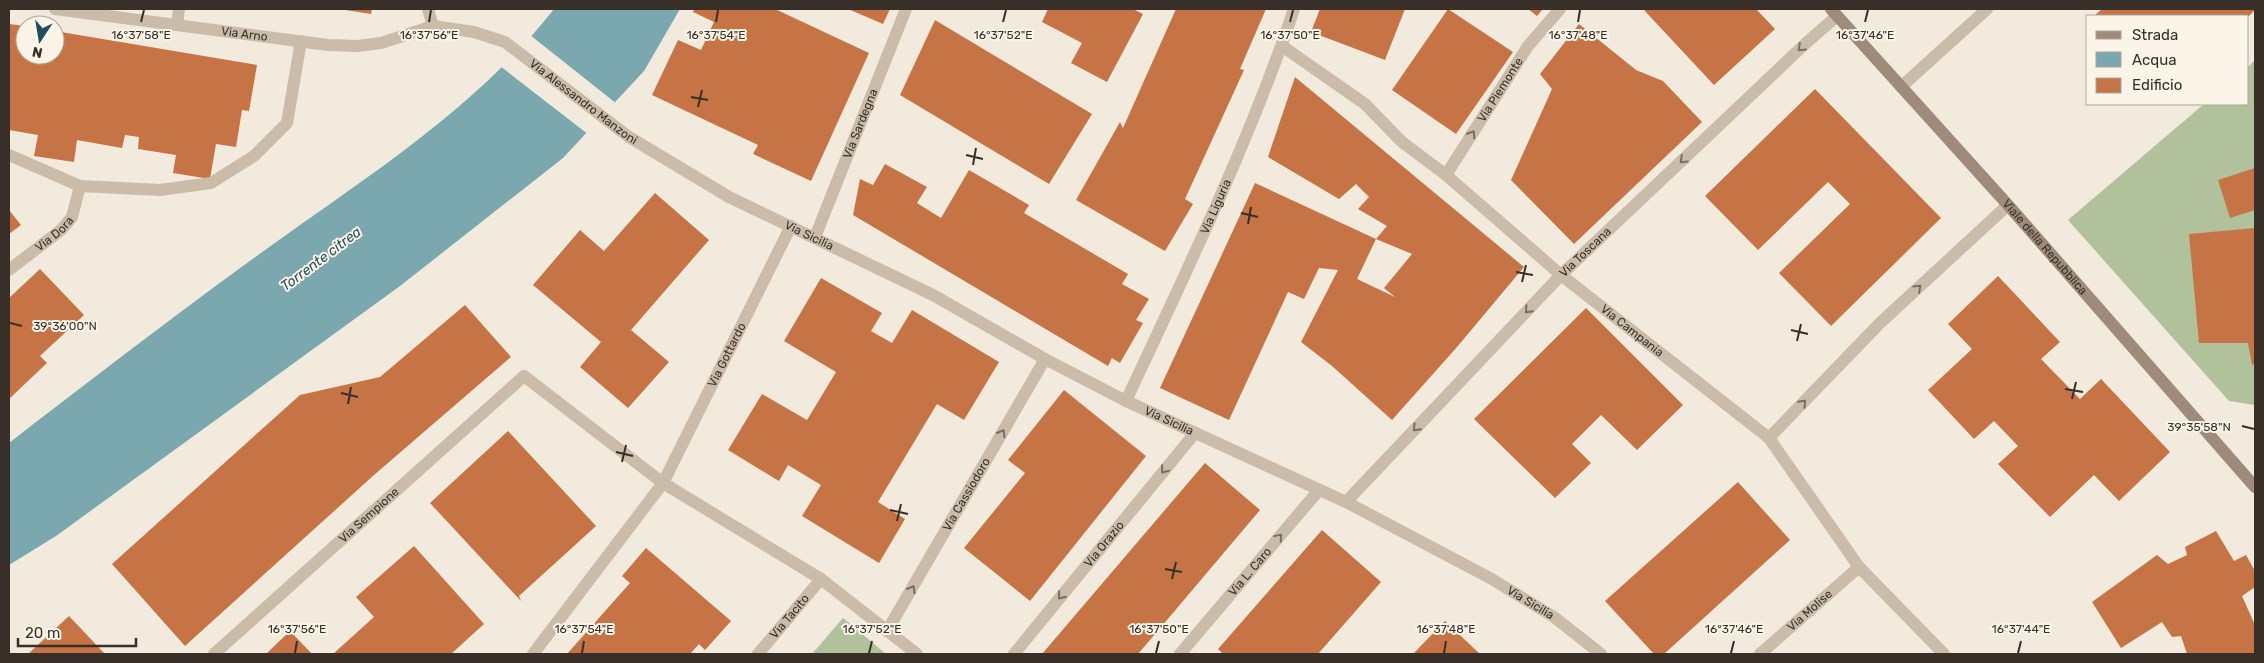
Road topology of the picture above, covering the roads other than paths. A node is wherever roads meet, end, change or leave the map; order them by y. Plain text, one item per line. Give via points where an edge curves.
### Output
1 (56, 9) edge
2 (180, 9) edge
3 (428, 9) edge
4 (906, 9) edge
5 (1294, 9) edge
6 (1560, 9) edge
7 (1987, 9) edge
8 (1834, 12) edge
9 (177, 24) junction
10 (433, 26) junction
11 (300, 41) junction
12 (1282, 46) junction
13 (1901, 87) junction
14 (9, 155) edge
15 (1446, 175) junction
16 (80, 186) junction
17 (729, 196) joint
18 (2008, 205) junction
19 (791, 226) junction
20 (815, 237) junction
21 (9, 270) edge
22 (1561, 275) junction
23 (1045, 359) junction
24 (1126, 401) junction
25 (1195, 433) junction
26 (1769, 438) junction
27 (663, 483) junction
28 (2255, 487) edge
29 (1319, 490) junction
30 (1346, 502) junction
31 (1859, 567) junction
32 (821, 578) junction
33 (887, 631) junction
34 (218, 653) edge
35 (533, 654) edge
36 (758, 654) edge
37 (917, 654) edge
38 (1014, 654) edge
39 (1180, 654) edge
40 (1601, 654) edge
41 (1760, 654) edge
42 (1944, 654) edge

1 - 9 street, Via Arno
2 - 9 street
3 - 10 street
4 - 20 street, Via Sardegna
5 - 12 street, Via Liguria
15 -> 6 street, Via Piemonte via 1528,46
7 - 13 street
8 - 13 main road, Viale della Repubblica
8 -> 22 street, Via Toscana via 1805,44
9 - 11 street, Via Arno
10 - 11 street, Via Arno via 357,46
10 - 17 street, Via Alessandro Manzoni via 474,32 505,42 629,137
11 - 16 street via 287,123 254,156 210,183 160,190
12 - 15 street, Via Campania via 1365,104 1402,142
12 - 24 street, Via Liguria via 1208,224
13 - 18 main road, Viale della Repubblica
14 - 16 street
15 - 22 street, Via Campania
16 - 21 street, Via Dora via 72,217 61,230
17 - 19 street, Via Sicilia
26 -> 18 street via 1880,323
18 - 28 main road, Viale della Repubblica
19 - 20 street, Via Sicilia
19 - 27 street, Via Gottardo
20 - 23 street, Via Sicilia via 933,295
22 - 26 street, Via Campania
22 -> 30 street, Via Toscana
23 - 24 street, Via Sicilia
33 -> 23 street, Via Cassiodoro
24 - 25 street, Via Sicilia
25 - 29 street, Via Sicilia
25 -> 38 street, Via Orazio
26 - 31 street, Via Campania
27 - 32 street
27 - 34 street, Via Sempione via 524,376
27 - 35 street, Via Gottardo
29 - 30 street, Via Sicilia
39 -> 29 street, Via L. Caro
30 - 40 street, Via Sicilia via 1490,578 1554,616
31 - 41 street, Via Molise
31 - 42 street, Via Campania
32 - 33 street
32 - 36 street, Via Tacito
33 - 37 street

